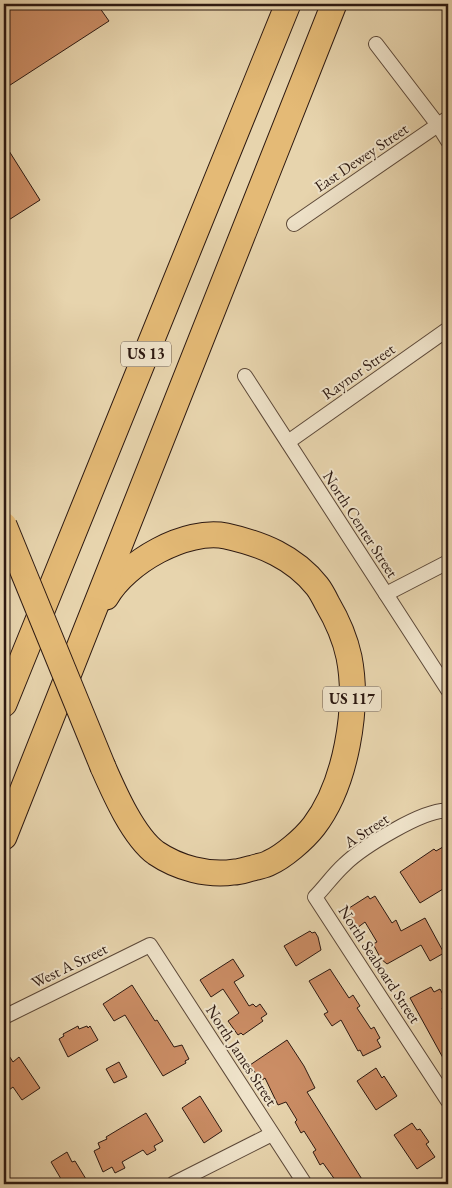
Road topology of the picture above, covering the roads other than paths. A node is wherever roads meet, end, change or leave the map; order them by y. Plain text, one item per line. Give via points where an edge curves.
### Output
1 (288, 4) edge
2 (334, 4) edge
3 (376, 44) dead end
4 (443, 122) edge
5 (448, 141) edge
6 (294, 224) dead end
7 (448, 329) edge
8 (245, 376) dead end
9 (288, 442) junction
10 (4, 525) edge
11 (448, 562) edge
12 (386, 594) junction
13 (84, 636) junction
14 (448, 690) edge
15 (4, 704) edge
16 (448, 811) edge
17 (4, 837) edge
18 (315, 897) joint
19 (150, 945) joint
20 (4, 1017) edge
21 (448, 1101) edge
22 (272, 1134) junction
23 (174, 1184) edge
24 (304, 1184) edge

1 - 15 highway, US 13
2 - 13 highway, US 13
3 - 4 street
4 - 5 street
4 - 6 street, East Dewey Street
7 - 9 street, Raynor Street
8 - 9 street, North Center Street
9 - 12 street, North Center Street
10 - 13 highway, US 117, bridge via 103,767 135,830 155,852 179,865 207,872 235,872 268,864 314,826 340,774 351,721 352,691 342,630 317,586 298,568 276,551 248,541 221,535 190,538 163,547 125,573 110,591
11 - 12 street
12 - 14 street, North Center Street
13 - 17 highway, US 13
16 - 18 street, A Street via 424,816 376,841 344,865
18 - 21 street, North Seaboard Street
19 - 20 street, West A Street
19 - 22 street, North James Street
22 - 23 street
22 - 24 street, North James Street

